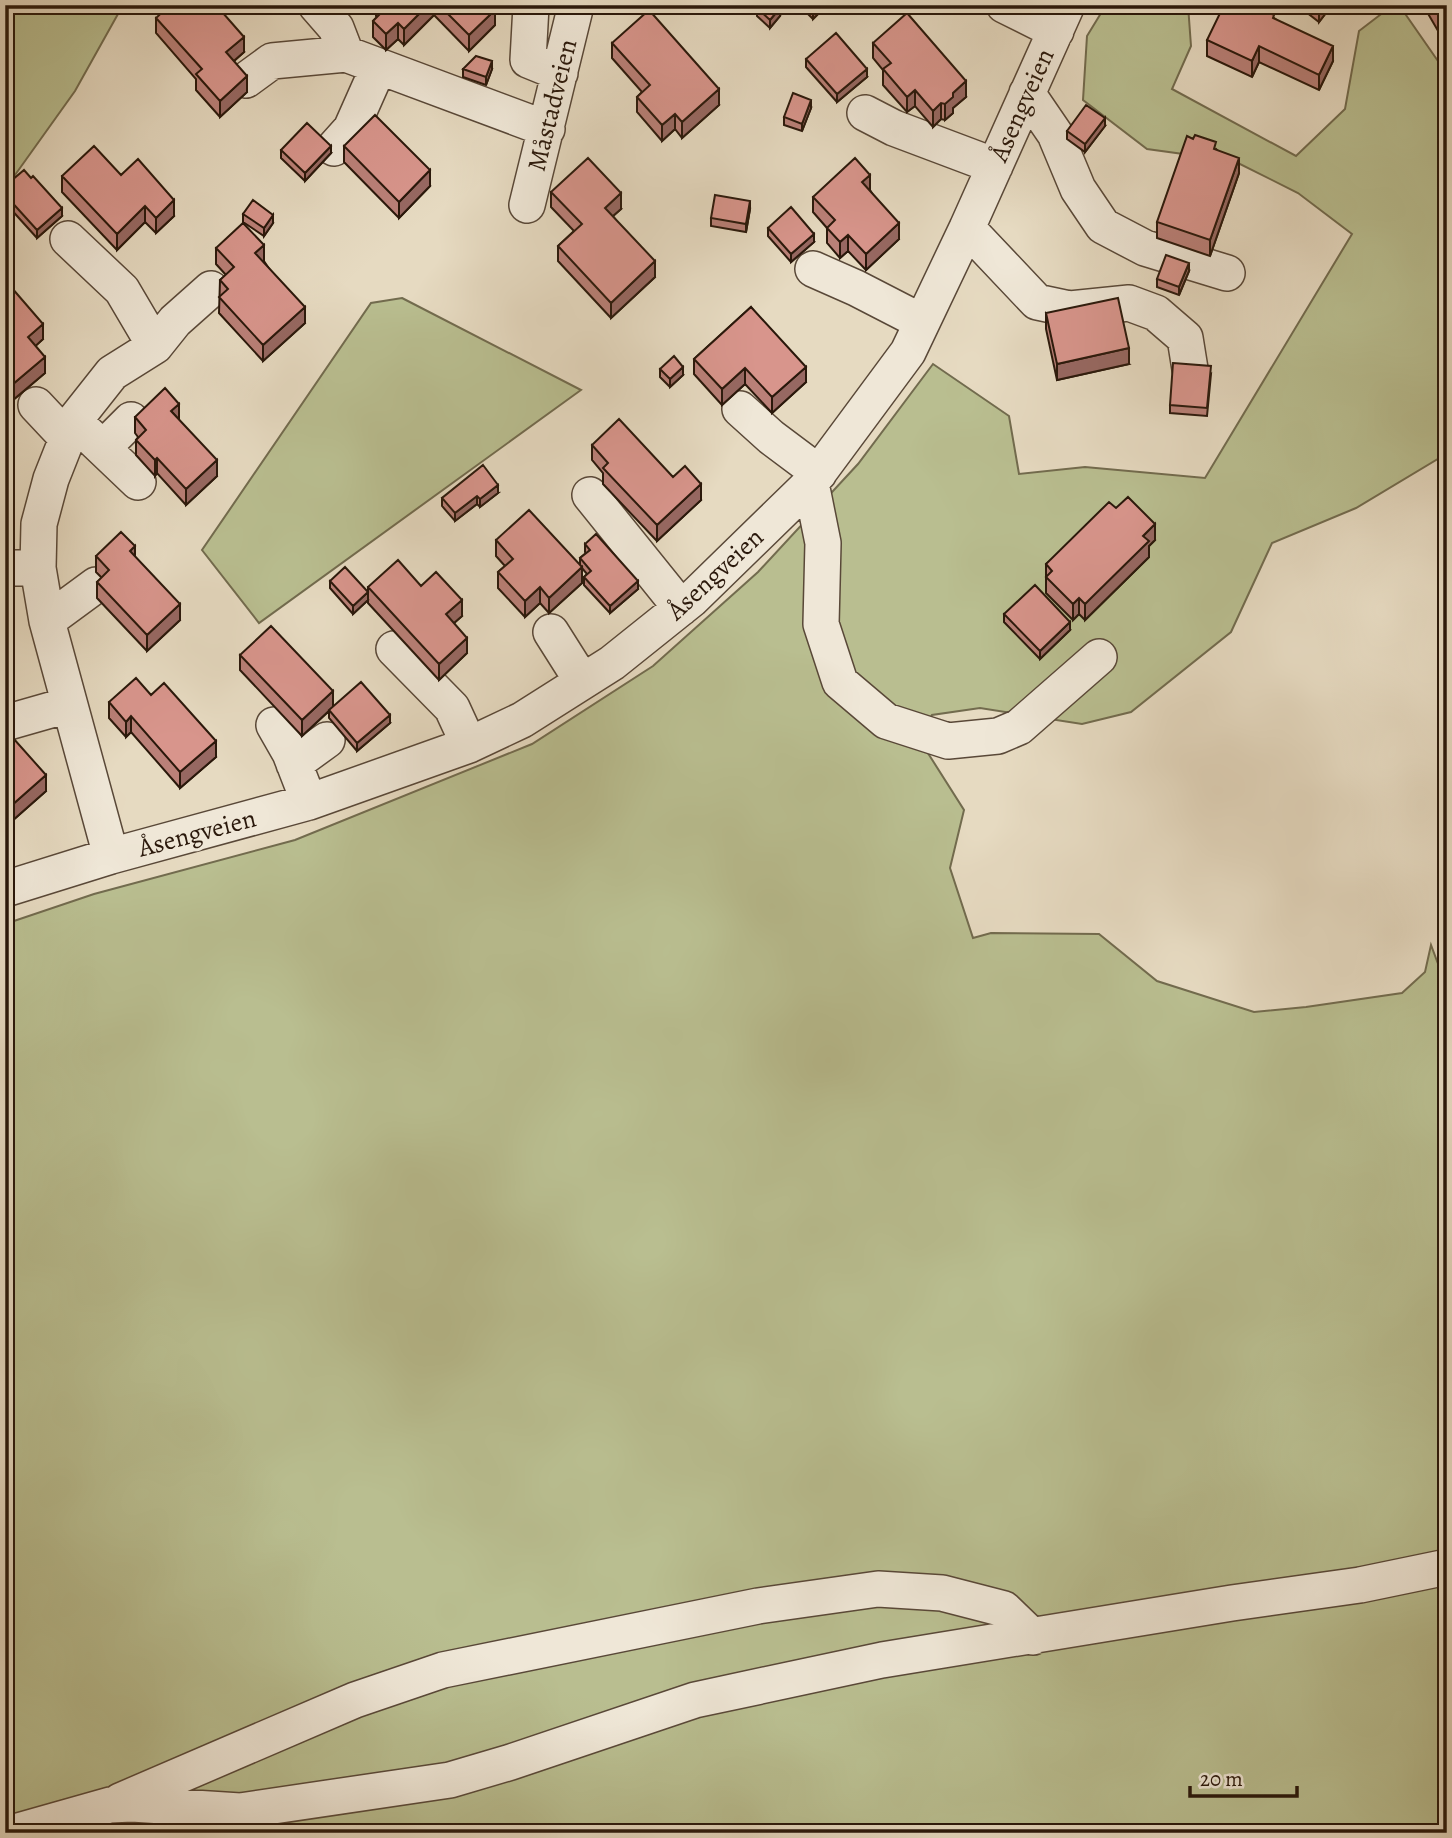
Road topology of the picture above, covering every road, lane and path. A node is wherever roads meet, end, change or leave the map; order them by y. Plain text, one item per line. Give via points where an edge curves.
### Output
1 (316, 5) edge
2 (576, 5) edge
3 (1004, 5) edge
4 (531, 6) edge
5 (1061, 18) edge
6 (346, 54) junction
7 (379, 66) junction
8 (560, 73) junction
9 (246, 80) edge
10 (1027, 93) junction
11 (865, 113) dead end
12 (547, 129) junction
13 (334, 148) dead end
14 (995, 166) junction
15 (527, 205) dead end
16 (967, 228) junction
17 (68, 239) dead end
18 (813, 269) dead end
19 (1227, 273) dead end
20 (211, 289) dead end
21 (922, 322) junction
22 (155, 346) junction
23 (1190, 369) edge
24 (36, 405) dead end
25 (740, 410) dead end
26 (131, 420) dead end
27 (71, 429) junction
28 (103, 448) junction
29 (815, 478) junction
30 (138, 482) dead end
31 (590, 495) dead end
32 (22, 568) edge
33 (96, 585) edge
34 (681, 608) junction
35 (47, 621) junction
36 (551, 632) dead end
37 (394, 649) dead end
38 (1099, 656) dead end
39 (582, 681) junction
40 (68, 705) junction
41 (5, 723) edge
42 (274, 725) dead end
43 (327, 740) dead end
44 (469, 745) junction
45 (294, 764) junction
46 (309, 802) junction
47 (111, 856) junction
48 (5, 889) edge
49 (1447, 1567) edge
50 (1033, 1637) junction
51 (110, 1805) junction
52 (11, 1833) edge

1 - 6 street via 337,29
2 - 8 street, Måstadveien
3 - 5 street
4 - 8 street via 528,60
5 - 10 street, Åsengveien
6 - 7 street
6 - 9 street via 272,61
7 - 12 street
7 - 13 street via 351,129
8 - 12 street, Måstadveien
10 - 14 street, Åsengveien
10 - 19 street via 1055,134 1078,190 1103,226 1145,248
11 - 14 street
12 - 15 street, Måstadveien
14 - 16 street, Åsengveien
16 - 21 street, Åsengveien
16 - 23 street via 1037,302 1070,309 1129,303 1156,313 1185,338
17 - 22 street via 122,290
18 - 21 street
20 - 22 street, Åsengveien
21 - 29 street, Åsengveien via 908,352
22 - 27 street, Åsengveien via 112,373
24 - 27 street
25 - 29 street
26 - 28 street
27 - 28 street
27 - 32 street, Åsengveien
28 - 30 street
29 - 34 street, Åsengveien
29 - 38 street via 823,543 821,624 840,682 886,721 948,741 998,736 1019,727
31 - 34 street
32 - 35 street, Åsengveien
33 - 35 street
34 - 39 street, Åsengveien
35 - 40 street, Åsengveien
36 - 39 street
37 - 44 street via 452,708
39 - 44 street, Åsengveien via 522,720
40 - 41 street
40 - 47 street, Åsengveien via 97,747
42 - 45 street
43 - 45 street
44 - 46 street, Åsengveien
45 - 46 street
46 - 47 street, Åsengveien
47 - 48 street, Åsengveien
49 - 50 street
50 - 51 street via 881,1660 695,1700 450,1780 240,1811
50 - 51 street via 1004,1609 942,1593 878,1589 758,1606 443,1670 355,1700
51 - 52 street

